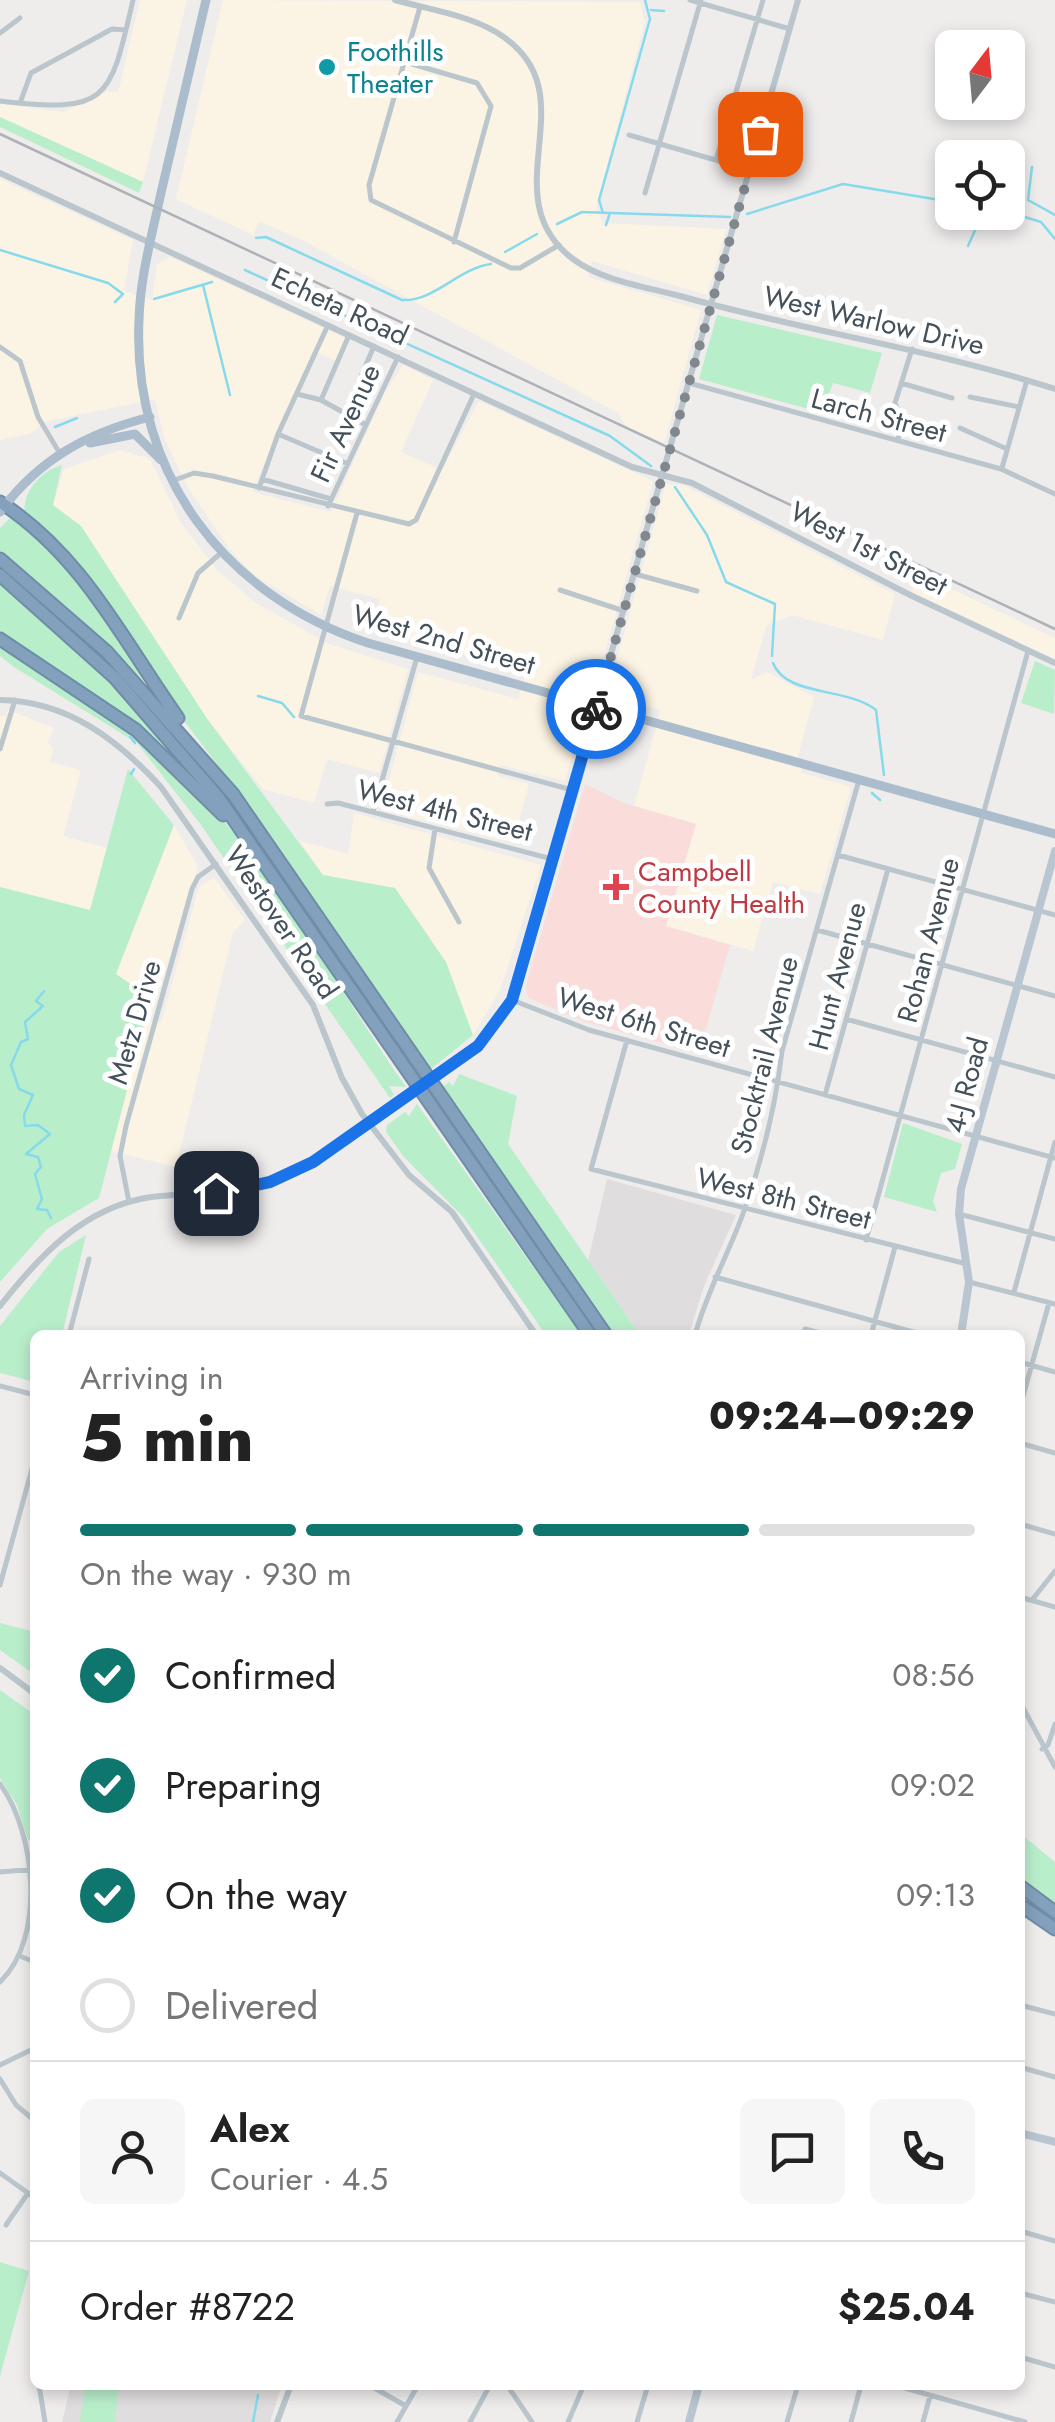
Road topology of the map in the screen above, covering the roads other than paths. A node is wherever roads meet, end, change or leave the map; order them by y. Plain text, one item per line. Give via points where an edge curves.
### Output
1 (133, 0) edge
2 (206, 0) edge
3 (395, 0) edge
4 (690, 0) edge
5 (762, 0) edge
6 (798, 0) edge
7 (701, 1) edge
8 (420, 7) junction
9 (20, 18) dead end
10 (757, 19) junction
11 (790, 29) junction
12 (126, 30) junction
13 (0, 33) edge
14 (405, 62) junction
15 (0, 100) edge
16 (20, 103) junction
17 (629, 135) dead end
18 (659, 144) junction
19 (716, 160) junction
20 (750, 170) junction
21 (0, 173) edge
22 (646, 193) dead end
23 (150, 242) junction
24 (454, 242) junction
25 (559, 245) junction
26 (712, 305) junction
27 (328, 325) junction
28 (350, 335) junction
29 (374, 346) junction
30 (0, 347) edge
31 (912, 350) junction
32 (398, 358) junction
33 (1027, 380) junction
34 (901, 383) junction
35 (689, 384) junction
36 (1055, 388) edge
37 (297, 394) junction
38 (474, 394) junction
39 (970, 397) dead end
40 (952, 398) dead end
41 (321, 400) junction
42 (1019, 407) junction
43 (345, 414) junction
44 (150, 417) junction
45 (366, 425) junction
46 (960, 428) dead end
47 (278, 434) junction
48 (898, 440) junction
49 (73, 444) junction
50 (1007, 449) junction
51 (59, 452) junction
52 (164, 462) junction
53 (348, 464) junction
54 (1002, 469) junction
55 (663, 476) junction
56 (262, 479) junction
57 (172, 481) junction
58 (260, 488) junction
59 (1055, 494) edge
60 (330, 502) junction
61 (2, 506) edge
62 (357, 514) junction
63 (220, 553) junction
64 (0, 558) edge
65 (634, 574) junction
66 (0, 575) edge
67 (560, 590) dead end
68 (697, 591) dead end
69 (624, 611) junction
70 (179, 618) dead end
71 (325, 627) junction
72 (0, 639) edge
73 (1028, 651) junction
74 (417, 657) junction
75 (1055, 664) edge
76 (0, 700) edge
77 (15, 700) junction
78 (596, 706) junction
79 (394, 742) junction
80 (0, 749) edge
81 (860, 780) junction
82 (572, 790) junction
83 (233, 794) junction
84 (327, 804) dead end
85 (373, 813) junction
86 (983, 814) junction
87 (435, 828) junction
88 (1055, 834) edge
89 (1055, 851) edge
90 (838, 855) junction
91 (552, 859) junction
92 (216, 864) junction
93 (888, 868) junction
94 (963, 889) junction
95 (292, 901) junction
96 (1038, 910) junction
97 (1055, 915) edge
98 (460, 922) dead end
99 (816, 930) junction
100 (866, 944) junction
101 (942, 965) junction
102 (1018, 986) junction
103 (1055, 996) edge
104 (512, 1000) junction
105 (846, 1019) junction
106 (627, 1040) junction
107 (922, 1040) junction
108 (996, 1061) junction
109 (1055, 1077) edge
110 (779, 1082) junction
111 (825, 1094) junction
112 (900, 1116) junction
113 (370, 1124) junction
114 (976, 1136) junction
115 (1055, 1142) edge
116 (1053, 1158) edge
117 (128, 1202) junction
118 (745, 1208) junction
119 (959, 1214) junction
120 (1030, 1232) junction
121 (1055, 1239) edge
122 (866, 1240) junction
123 (895, 1247) junction
124 (89, 1259) dead end
125 (967, 1264) junction
126 (714, 1277) junction
127 (969, 1282) junction
128 (1014, 1292) junction
129 (1052, 1303) edge
130 (0, 1306) edge
131 (874, 1322) junction
132 (71, 1330) edge
133 (533, 1330) edge
134 (587, 1330) edge
135 (603, 1330) edge
136 (697, 1330) edge
137 (872, 1330) edge
138 (905, 1330) edge
139 (962, 1330) edge
140 (1025, 1363) edge
141 (1032, 1365) junction
142 (1055, 1372) edge
143 (0, 1386) edge
144 (1025, 1390) edge
145 (30, 1394) edge
146 (1025, 1444) edge
147 (1055, 1453) edge
148 (30, 1476) edge
149 (1025, 1525) edge
150 (1055, 1534) edge
151 (1055, 1571) edge
152 (0, 1585) edge
153 (1025, 1598) edge
154 (1032, 1600) junction
155 (1055, 1607) edge
156 (0, 1668) edge
157 (30, 1690) edge
158 (1025, 1713) edge
159 (1055, 1724) edge
160 (1042, 1749) junction
161 (1055, 1767) edge
162 (0, 1784) edge
163 (30, 1866) edge
164 (30, 1870) edge
165 (0, 1872) edge
166 (1025, 1890) edge
167 (1025, 1908) edge
168 (1055, 1912) edge
169 (30, 1918) edge
170 (1055, 1929) edge
171 (22, 1956) junction
172 (30, 1960) edge
173 (0, 1982) edge
174 (1025, 2006) edge
175 (1055, 2014) edge
176 (30, 2051) edge
177 (0, 2066) edge
178 (1025, 2069) edge
179 (1055, 2077) edge
180 (0, 2078) edge
181 (30, 2117) edge
182 (1025, 2134) edge
183 (1055, 2142) edge
184 (0, 2173) edge
185 (28, 2193) joint
186 (6, 2224) dead end
187 (1025, 2232) edge
188 (1055, 2240) edge
189 (1025, 2294) edge
190 (1055, 2302) edge
191 (1025, 2358) edge
192 (1055, 2367) edge
193 (40, 2390) edge
194 (289, 2390) edge
195 (378, 2390) edge
196 (415, 2390) edge
197 (487, 2390) edge
198 (510, 2390) edge
199 (582, 2390) edge
200 (647, 2390) edge
201 (699, 2390) edge
202 (797, 2390) edge
203 (860, 2390) edge
204 (912, 2390) edge
205 (930, 2395) junction
206 (406, 2406) junction
207 (45, 2422) edge
208 (278, 2422) edge
209 (397, 2422) edge
210 (470, 2422) edge
211 (532, 2422) edge
212 (568, 2422) edge
213 (637, 2422) edge
214 (689, 2422) edge
215 (787, 2422) edge
216 (851, 2422) edge
217 (923, 2422) edge
218 (1025, 2422) edge

1 - 12 street
2 - 23 main road, West 2nd Street
3 - 8 street, West Warlow Drive
4 - 7 street
5 - 10 street
6 - 11 street
7 - 10 street
7 - 18 street
8 - 14 street
8 - 25 street, West Warlow Drive via 491,30 533,69 544,110 535,194
9 - 13 street
10 - 11 street
10 - 19 street
11 - 20 street
12 - 16 street via 112,29 30,73
12 - 16 street via 107,87 61,108
14 - 24 street via 369,192 377,206
14 - 24 street via 477,83 491,106
15 - 16 street
17 - 18 street
18 - 19 street
18 - 22 street
19 - 20 street
20 - 26 street
21 - 23 street, Echeta Road
23 - 27 street, Echeta Road
23 - 44 main road, West 2nd Street via 138,325
24 - 25 street via 511,268
25 - 26 street, West Warlow Drive via 595,271
26 - 31 street, West Warlow Drive
26 - 35 street
27 - 28 street, Echeta Road
27 - 37 street
28 - 29 street, Echeta Road
28 - 41 street
29 - 32 street, Echeta Road
29 - 43 street
30 - 51 street via 20,361 38,417
31 - 33 street, West Warlow Drive
31 - 34 street
32 - 38 street, Echeta Road
32 - 45 street, Fir Avenue
33 - 36 street, West Warlow Drive
33 - 42 street
34 - 40 street
34 - 48 street
35 - 48 street, Larch Street
35 - 55 street
37 - 41 street
37 - 47 street
38 - 55 street, Echeta Road
38 - 62 street via 416,520
39 - 42 street
41 - 43 street
42 - 50 street
43 - 45 street
44 - 49 main road
44 - 52 main road, West 2nd Street
45 - 53 street, Fir Avenue
46 - 50 street
47 - 53 street
47 - 56 street
48 - 54 street, Larch Street
49 - 51 main road
49 - 52 main road via 134,434
50 - 54 street
51 - 61 main road
52 - 57 main road, West 2nd Street
53 - 60 street, Fir Avenue
54 - 59 street, Larch Street
55 - 65 street
55 - 73 street, West 1st Street via 692,483
56 - 58 street
56 - 60 street
57 - 58 street via 194,473
57 - 63 main road, West 2nd Street
58 - 60 street
60 - 62 street
61 - 83 highway via 59,547 85,577
62 - 71 street, Fir Avenue
63 - 70 street via 198,574
63 - 71 main road, West 2nd Street via 262,590
64 - 83 highway via 107,652
65 - 68 street
65 - 69 street
66 - 95 highway via 162,729
67 - 69 street
69 - 78 street
71 - 74 main road, West 2nd Street
71 - 79 street, Fir Avenue via 302,716
72 - 95 highway via 105,706 182,770
73 - 75 street, West 1st Street
73 - 86 street, Rohan Avenue
74 - 78 main road, West 2nd Street
74 - 79 street
76 - 77 street, Westover Road
77 - 80 street
77 - 92 street, Westover Road via 74,716 122,748 161,786
78 - 81 main road, West 2nd Street
78 - 82 street
79 - 82 street
79 - 85 street
81 - 86 main road, West 2nd Street
81 - 90 street, Stocktrail Avenue
82 - 91 street
83 - 135 highway
84 - 85 street, West 4th Street
85 - 87 street, West 4th Street
86 - 88 main road, West 2nd Street
86 - 94 street, Rohan Avenue
87 - 91 street, West 4th Street
87 - 98 street via 429,868
89 - 96 main road, 4-J Road
90 - 93 street
90 - 99 street, Stocktrail Avenue
91 - 104 street
92 - 113 street, Westover Road via 313,1006 342,1078
92 - 117 street, Metz Drive via 192,889 126,1126 120,1156
93 - 94 street
93 - 100 street, Hunt Avenue
94 - 96 street
94 - 101 street, Rohan Avenue
95 - 134 highway
96 - 97 street
96 - 102 main road, 4-J Road
99 - 100 street
99 - 110 street, Stocktrail Avenue
100 - 101 street
100 - 105 street, Hunt Avenue
101 - 102 street
101 - 107 street, Rohan Avenue
102 - 103 street
102 - 108 main road, 4-J Road
104 - 106 street, West 6th Street
104 - 113 street, bridge via 491,1032 456,1063
105 - 107 street
105 - 111 street, Hunt Avenue
106 - 110 street, West 6th Street
106 - 118 street, West 8th Street via 591,1169
107 - 108 street
107 - 112 street, Rohan Avenue
108 - 109 street
108 - 114 main road, 4-J Road
110 - 111 street, West 6th Street
110 - 118 street, Stocktrail Avenue
111 - 112 street, West 6th Street
112 - 114 street, West 6th Street
112 - 122 street, Rohan Avenue
113 - 117 street via 270,1182
113 - 133 street, Westover Road via 408,1175 452,1212
114 - 116 street, West 6th Street
114 - 119 main road, 4-J Road
115 - 116 street
116 - 120 street
117 - 130 street via 71,1230
118 - 122 street, West 8th Street
118 - 126 street, Stocktrail Avenue
119 - 120 street
119 - 125 main road, 4-J Road
120 - 121 street
120 - 128 street
122 - 123 street, West 8th Street
123 - 125 street, West 8th Street
123 - 131 street
124 - 132 street
125 - 127 main road, 4-J Road
126 - 131 street
126 - 136 street, Stocktrail Avenue
127 - 128 street
127 - 139 main road, 4-J Road
128 - 129 street
129 - 141 street
131 - 137 street
131 - 138 street
140 - 141 street
141 - 142 street
141 - 144 street
143 - 145 street
146 - 147 street
148 - 152 street
149 - 150 street
151 - 154 street
153 - 154 street
154 - 155 street
156 - 157 street
158 - 160 street
159 - 160 street
160 - 161 street
162 - 163 street via 16,1812
164 - 165 street
166 - 168 highway
167 - 170 highway
169 - 171 street
171 - 172 street
171 - 173 street
174 - 175 street
176 - 177 street
178 - 179 street
180 - 181 street
182 - 183 main road
184 - 185 street
185 - 186 street
187 - 188 street
189 - 190 street
191 - 192 street
193 - 207 street
194 - 208 street
195 - 206 street
196 - 206 street
197 - 210 street
198 - 211 street
199 - 212 street
200 - 213 street
201 - 214 main road
202 - 215 street
203 - 216 street
204 - 205 street
205 - 217 street
205 - 218 street
206 - 209 street

